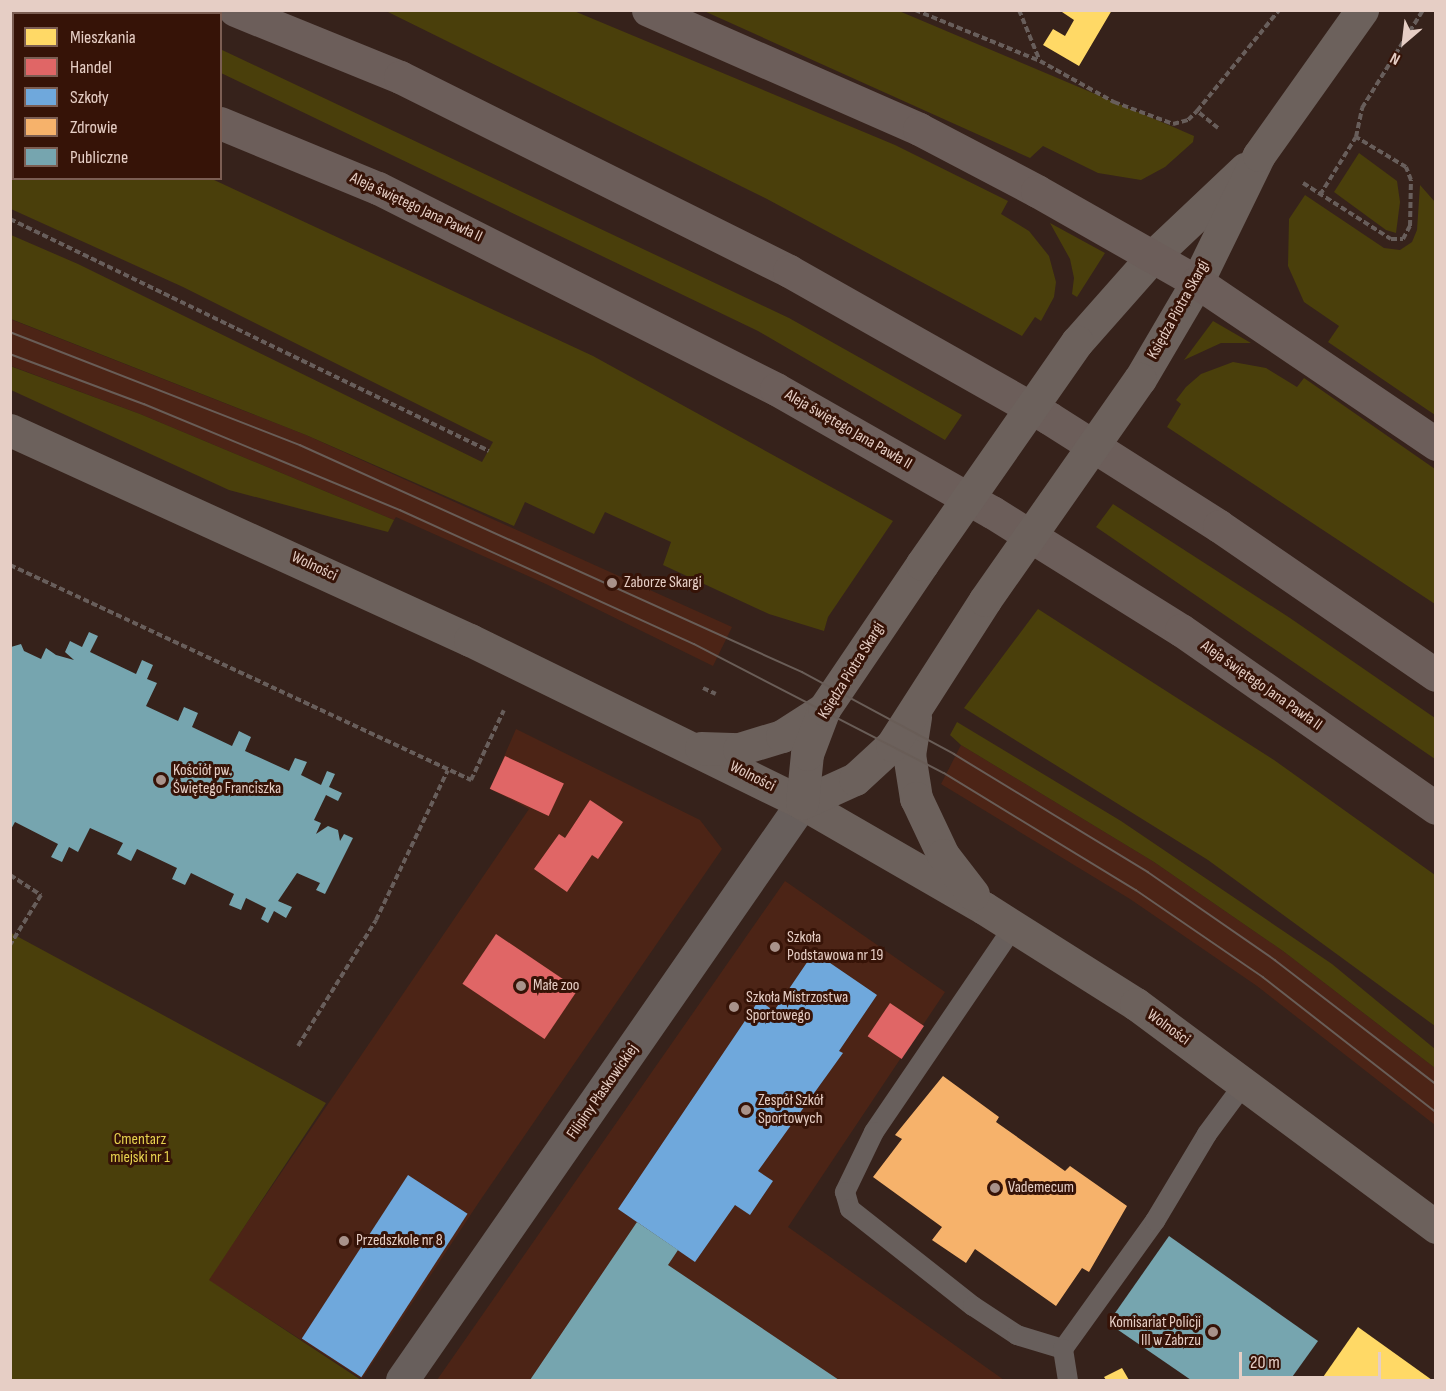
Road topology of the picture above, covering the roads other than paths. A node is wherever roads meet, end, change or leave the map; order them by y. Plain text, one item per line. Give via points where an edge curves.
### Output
1 (235, 10) edge
2 (648, 10) edge
3 (1362, 10) edge
4 (222, 124) edge
5 (1259, 155) junction
6 (1153, 256) junction
7 (1197, 282) junction
8 (10, 430) edge
9 (1436, 444) edge
10 (1436, 675) edge
11 (919, 701) junction
12 (824, 709) junction
13 (694, 747) junction
14 (802, 803) junction
15 (1436, 808) edge
16 (984, 908) junction
17 (1014, 926) junction
18 (1244, 1084) junction
19 (1436, 1227) edge
20 (1064, 1349) junction
21 (402, 1380) edge
22 (1068, 1380) edge

1 - 10 main road via 400,76 789,271 1049,418 1219,526
2 - 6 main road via 919,129
3 - 5 street, Księdza Piotra Skargi
4 - 15 main road, Aleja świętego Jana Pawła II via 378,188 776,389 992,512 1181,630
5 - 6 street, Księdza Piotra Skargi
5 - 7 street, Księdza Piotra Skargi
6 - 7 main road
6 - 12 street, Księdza Piotra Skargi, bridge via 1077,342
7 - 9 main road
7 - 11 street, Księdza Piotra Skargi, bridge via 1140,379
8 - 13 street, Wolności via 319,569
11 - 14 street, Księdza Piotra Skargi via 892,745 855,779
11 - 16 street via 909,754 916,798 943,855
12 - 13 street via 782,736 739,749
12 - 14 street, Księdza Piotra Skargi via 807,754
13 - 14 street, Wolności
14 - 16 street, Wolności
14 - 21 street, Filipiny Płaskowickiej
16 - 17 street, Wolności
17 - 18 street, Wolności via 1136,1004
17 - 20 lane via 874,1131 844,1192 850,1209 973,1306 1017,1335
18 - 19 street, Wolności
18 - 20 lane via 1207,1134 1155,1221
20 - 22 lane

